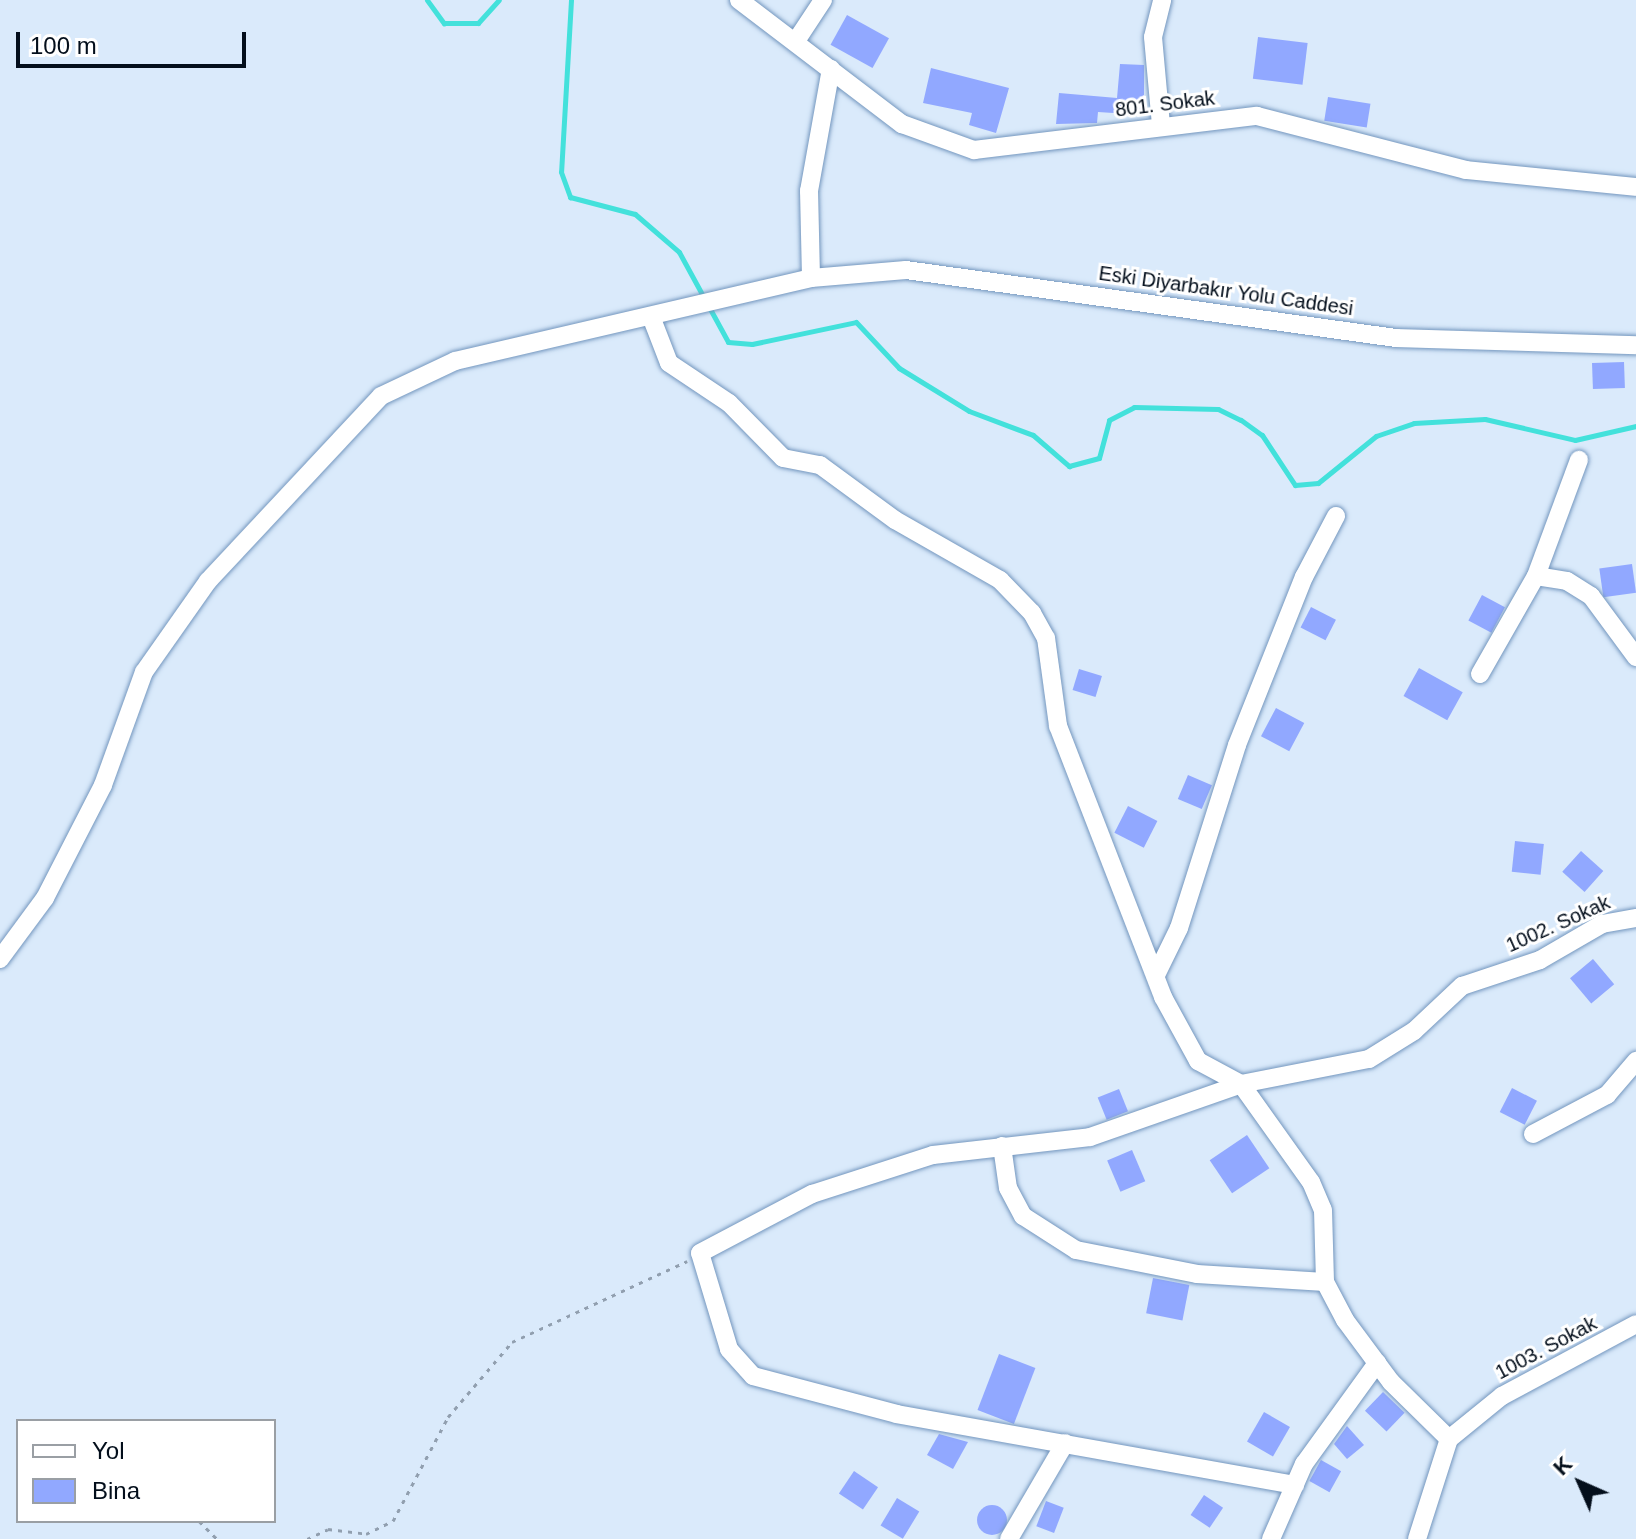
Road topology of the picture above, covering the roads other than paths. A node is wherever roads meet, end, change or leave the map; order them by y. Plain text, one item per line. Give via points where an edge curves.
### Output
1 (739, 0) edge
2 (823, 0) edge
3 (1162, 0) edge
4 (796, 41) junction
5 (831, 69) junction
6 (1161, 125) junction
7 (1636, 187) edge
8 (811, 278) junction
9 (652, 319) junction
10 (1636, 345) edge
11 (1579, 460) dead end
12 (1336, 516) dead end
13 (1536, 576) junction
14 (1636, 657) edge
15 (1480, 674) dead end
16 (1636, 918) edge
17 (0, 959) edge
18 (1156, 975) junction
19 (1636, 1061) edge
20 (1241, 1084) junction
21 (1533, 1134) dead end
22 (1002, 1146) junction
23 (1325, 1282) junction
24 (1636, 1324) edge
25 (1377, 1363) junction
26 (1449, 1439) junction
27 (1065, 1443) junction
28 (1295, 1485) junction
29 (1009, 1539) edge
30 (1271, 1539) edge
31 (1417, 1539) edge

1 - 4 street, 801. Sokak
2 - 4 street
3 - 6 street via 1153,37
4 - 5 street, 801. Sokak
5 - 6 street, 801. Sokak via 902,124 974,150
5 - 8 street via 809,191
6 - 7 street, 801. Sokak via 1257,116 1308,135 1466,170
8 - 9 street, Eski Diyarbakır Yolu Caddesi
8 - 10 street, Eski Diyarbakır Yolu Caddesi via 906,270 1396,338
9 - 17 street, Eski Diyarbakır Yolu Caddesi via 455,361 381,396 208,581 144,672 103,785 45,898
9 - 18 street via 669,363 729,403 783,458 820,465 895,520 1000,580 1032,613 1046,638 1063,740
11 - 13 street
12 - 18 street via 1304,577 1237,745 1179,928
13 - 14 street via 1567,581 1591,596
13 - 15 street
16 - 20 street, 1002. Sokak via 1602,924 1540,960 1462,986 1414,1031 1369,1059
18 - 20 street via 1198,1061
19 - 21 street via 1607,1095
20 - 22 street, 1002. Sokak via 1098,1135
20 - 23 street via 1317,1196
22 - 23 street via 1008,1188 1023,1216 1076,1250 1197,1274
22 - 27 street, 1002. Sokak via 933,1155 842,1184 700,1253 729,1349 753,1376 897,1414
23 - 25 street
24 - 26 street, 1003. Sokak via 1502,1396
25 - 26 street
25 - 28 street
26 - 31 street
27 - 28 street
27 - 29 street
28 - 30 street

